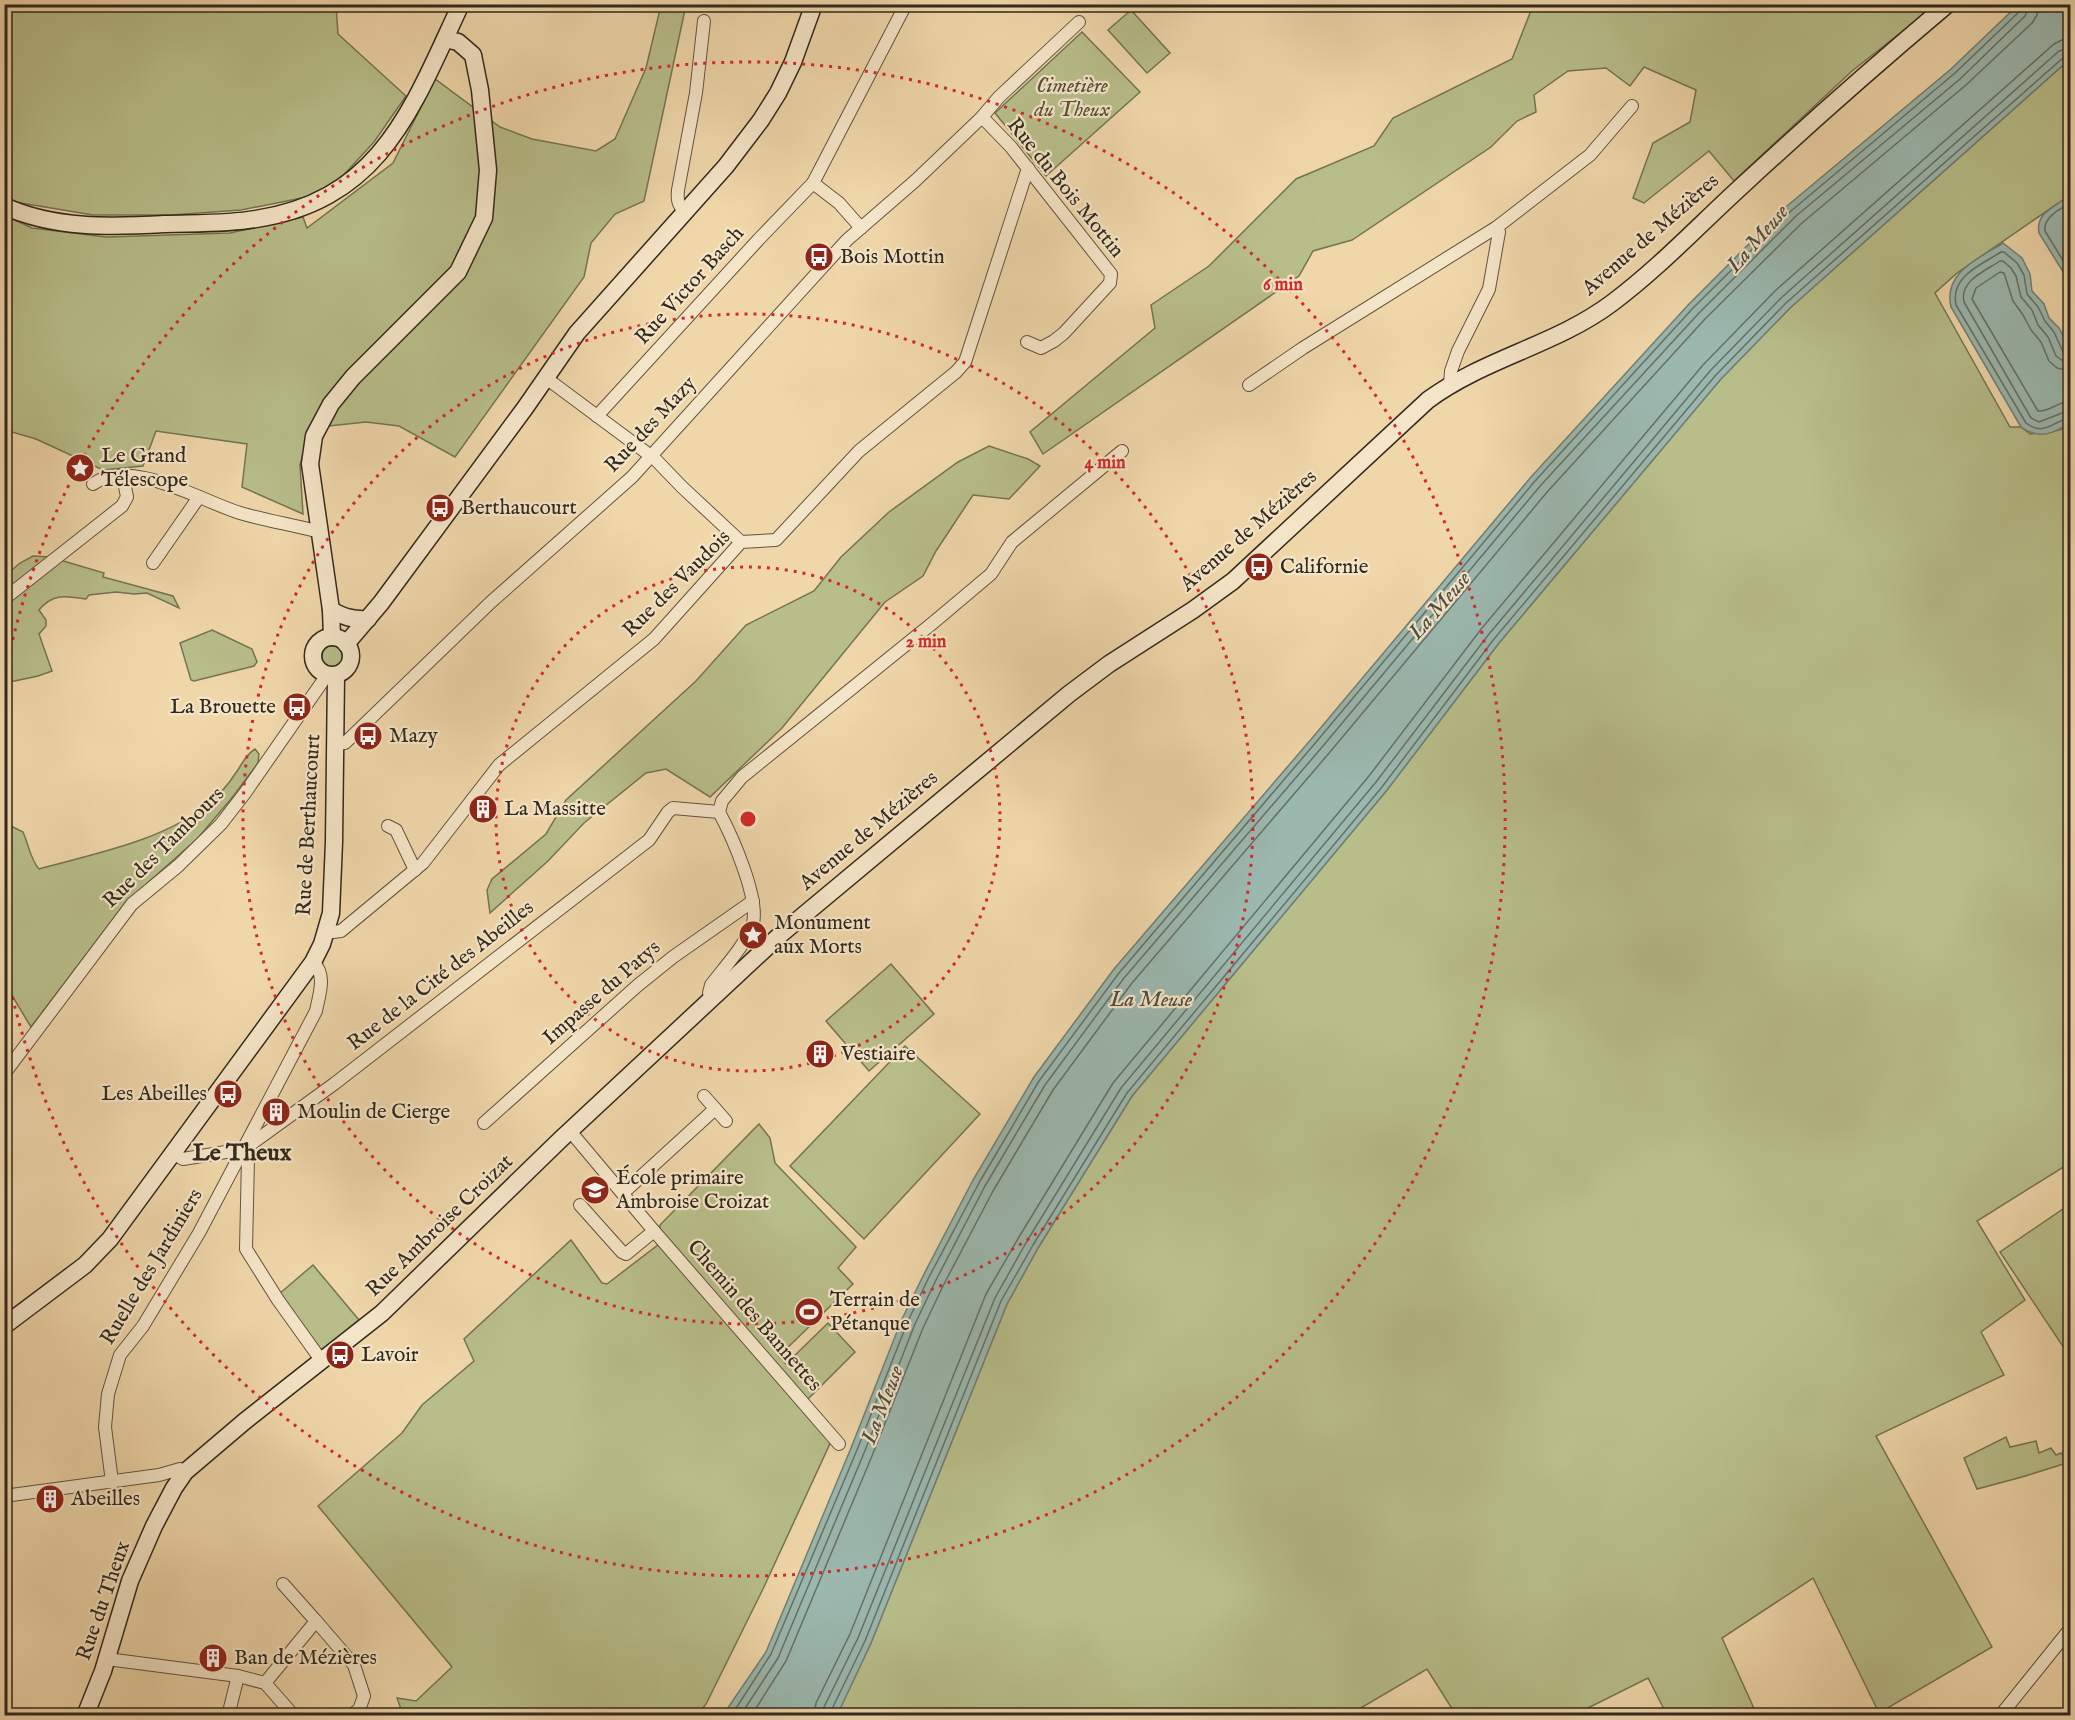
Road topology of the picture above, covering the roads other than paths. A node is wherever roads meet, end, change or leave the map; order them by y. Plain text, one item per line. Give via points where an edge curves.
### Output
1 (461, 4) edge
2 (814, 4) edge
3 (906, 4) edge
4 (1948, 4) edge
5 (704, 21) dead end
6 (1078, 22) dead end
7 (444, 39) junction
8 (1632, 106) dead end
9 (982, 117) junction
10 (1028, 168) junction
11 (813, 183) junction
12 (4, 206) edge
13 (685, 212) junction
14 (1497, 227) junction
15 (861, 228) junction
16 (1027, 342) dead end
17 (546, 378) junction
18 (1450, 384) junction
19 (1249, 385) dead end
20 (597, 417) junction
21 (1122, 451) dead end
22 (651, 456) junction
23 (123, 476) junction
24 (93, 484) dead end
25 (199, 497) junction
26 (318, 530) junction
27 (741, 542) junction
28 (153, 563) dead end
29 (4, 599) edge
30 (331, 610) junction
31 (368, 619) junction
32 (339, 641) junction
33 (331, 675) junction
34 (336, 744) junction
35 (719, 812) junction
36 (388, 826) dead end
37 (415, 870) junction
38 (753, 901) junction
39 (325, 933) junction
40 (314, 962) junction
41 (712, 997) junction
42 (4, 1074) edge
43 (704, 1096) dead end
44 (715, 1109) junction
45 (726, 1121) dead end
46 (484, 1123) dead end
47 (570, 1131) junction
48 (244, 1149) junction
49 (174, 1154) junction
50 (623, 1193) junction
51 (580, 1204) dead end
52 (654, 1231) junction
53 (4, 1326) edge
54 (321, 1360) junction
55 (839, 1444) dead end
56 (185, 1472) junction
57 (112, 1482) junction
58 (4, 1496) edge
59 (283, 1584) dead end
60 (316, 1622) junction
61 (2070, 1629) edge
62 (106, 1659) junction
63 (238, 1677) junction
64 (265, 1683) junction
65 (85, 1716) edge
66 (228, 1716) edge
67 (294, 1716) edge
68 (349, 1716) edge
69 (2000, 1716) edge

1 - 7 main road
2 - 13 main road via 793,62 761,120
3 - 11 street, Rue Victor Basch
4 - 18 main road, Avenue de Mézières via 1845,91 1612,303 1571,330
5 - 13 street via 696,93 678,190 677,201
6 - 9 street, Rue des Mazy
7 - 12 main road via 395,135 370,164 340,189 310,205 255,219 139,226 70,224
7 - 26 main road via 458,42 473,56 488,170 484,218 458,272 331,404 314,436 310,464
8 - 14 street via 1590,155
9 - 10 street, Rue du Bois Mottin
9 - 15 street, Rue des Mazy
10 - 16 street, Rue du Bois Mottin via 1111,274 1110,283 1054,341 1041,348
10 - 27 street, Rue des Vaudois via 964,363 859,451 776,540
11 - 15 street via 839,203
11 - 20 street, Rue Victor Basch
13 - 17 main road via 577,333
14 - 18 street via 1489,289 1458,351
14 - 19 street
15 - 22 street, Rue des Mazy
17 - 20 street
17 - 31 main road
18 - 41 main road, Avenue de Mézières via 1233,581 1069,694 781,934
20 - 22 street
21 - 35 street via 1012,543 991,574 742,777 722,801
22 - 27 street
22 - 34 street, Rue des Mazy via 345,743
23 - 24 street via 101,478
23 - 25 street via 145,477
23 - 29 street via 127,497 122,506
25 - 26 street via 240,513
25 - 28 street
26 - 30 main road
27 - 37 street, Rue des Vaudois via 654,639 499,765
30 - 31 main road via 356,620
30 - 32 main road
31 - 32 main road
32 - 33 main road via 351,656 350,663 342,673
32 - 33 main road via 320,641 313,652 317,669
33 - 34 main road, Rue de Berthaucourt
33 - 42 street, Rue des Tambours via 221,824 132,904
34 - 39 main road, Rue de Berthaucourt via 332,913
35 - 38 street
35 - 48 street, Rue de la Cité des Abeilles via 673,808 649,840
36 - 37 street via 396,830
37 - 39 street, Rue des Vaudois via 341,931
38 - 41 street via 753,923 711,985
38 - 46 street, Impasse du Patys via 637,986
39 - 40 main road, Rue de Berthaucourt
40 - 48 street, Ruelle des Jardiniers via 322,981 316,1011
40 - 49 main road, Rue de Berthaucourt
41 - 47 main road, Rue Ambroise Croizat
43 - 44 street
44 - 45 street
44 - 50 street
47 - 50 street, Chemin des Bannettes
47 - 54 main road, Rue Ambroise Croizat via 382,1313
48 - 49 street, Rue de la Cité des Abeilles via 183,1159
48 - 54 street via 248,1158 246,1249
48 - 57 street, Ruelle des Jardiniers via 165,1292 120,1355 108,1394 105,1427
49 - 53 main road, Rue de Berthaucourt via 121,1225 85,1265
50 - 52 street, Chemin des Bannettes
51 - 52 street via 626,1254
52 - 55 street, Chemin des Bannettes
54 - 56 main road, Rue Ambroise Croizat
56 - 57 street via 180,1469
56 - 62 main road, Rue du Theux via 154,1526 130,1581
57 - 58 street
59 - 60 street
60 - 64 street
60 - 68 street via 354,1665 364,1696 359,1710
61 - 69 street
62 - 63 street
62 - 65 main road, Rue du Theux
63 - 64 street
63 - 66 street
64 - 67 street

